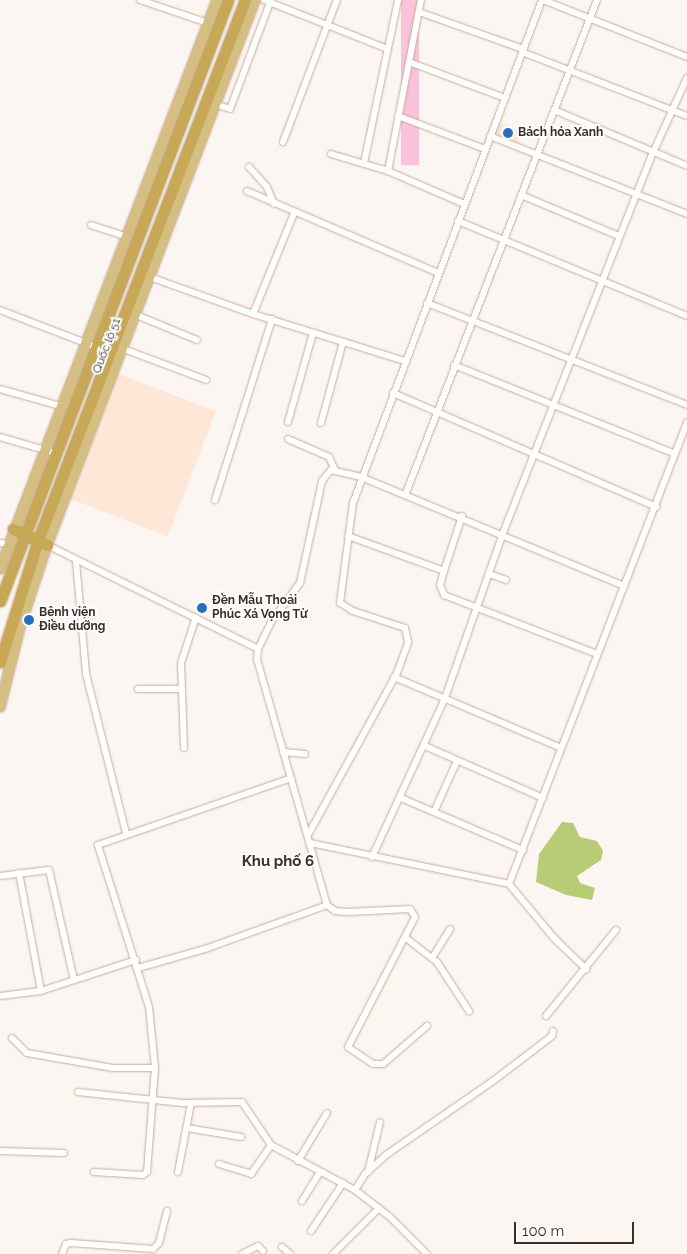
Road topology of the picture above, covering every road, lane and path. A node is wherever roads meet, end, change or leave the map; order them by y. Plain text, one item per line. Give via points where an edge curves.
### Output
1 (140, 0) edge
2 (217, 0) edge
3 (228, 0) edge
4 (245, 0) edge
5 (255, 0) edge
6 (337, 0) edge
7 (398, 0) edge
8 (422, 0) edge
9 (543, 0) edge
10 (597, 0) edge
11 (268, 1) edge
12 (419, 12) junction
13 (590, 18) junction
14 (208, 23) junction
15 (327, 25) junction
16 (388, 49) junction
17 (522, 51) junction
18 (687, 57) edge
19 (410, 62) junction
20 (570, 71) junction
21 (193, 76) junction
22 (687, 78) edge
23 (504, 98) junction
24 (214, 104) junction
25 (554, 110) junction
26 (673, 110) junction
27 (398, 116) junction
28 (687, 116) edge
29 (490, 136) junction
30 (283, 142) dead end
31 (485, 149) junction
32 (653, 152) junction
33 (331, 154) dead end
34 (537, 154) junction
35 (364, 163) junction
36 (687, 166) edge
37 (249, 168) dead end
38 (388, 171) junction
39 (246, 191) dead end
40 (521, 195) junction
41 (638, 195) junction
42 (274, 204) junction
43 (464, 204) junction
44 (294, 212) junction
45 (687, 214) edge
46 (458, 221) junction
47 (91, 225) dead end
48 (125, 236) junction
49 (619, 236) junction
50 (503, 240) junction
51 (438, 273) junction
52 (145, 275) junction
53 (602, 281) junction
54 (427, 303) junction
55 (0, 310) edge
56 (134, 314) junction
57 (253, 314) junction
58 (687, 316) edge
59 (272, 320) junction
60 (472, 320) junction
61 (312, 333) junction
62 (197, 340) dead end
63 (343, 342) junction
64 (84, 343) junction
65 (96, 347) junction
66 (121, 348) junction
67 (572, 359) junction
68 (405, 361) junction
69 (454, 365) junction
70 (206, 380) dead end
71 (0, 390) edge
72 (393, 393) junction
73 (554, 405) junction
74 (687, 405) edge
75 (66, 408) junction
76 (436, 412) junction
77 (288, 422) dead end
78 (687, 422) edge
79 (321, 423) dead end
80 (0, 437) edge
81 (288, 439) dead end
82 (49, 451) junction
83 (675, 454) junction
84 (534, 455) junction
85 (335, 470) junction
86 (361, 477) junction
87 (406, 493) junction
88 (215, 500) dead end
89 (656, 507) junction
90 (462, 516) junction
91 (18, 531) junction
92 (503, 533) junction
93 (348, 536) junction
94 (4, 543) edge
95 (42, 543) junction
96 (76, 561) junction
97 (0, 569) edge
98 (444, 571) junction
99 (489, 574) junction
100 (506, 580) dead end
101 (624, 586) junction
102 (0, 602) edge
103 (477, 607) junction
104 (196, 617) junction
105 (258, 649) junction
106 (597, 654) junction
107 (0, 662) edge
108 (394, 677) junction
109 (138, 689) dead end
110 (181, 689) junction
111 (445, 698) junction
112 (0, 707) edge
113 (425, 746) junction
114 (184, 748) dead end
115 (561, 748) junction
116 (283, 752) junction
117 (305, 754) dead end
118 (456, 761) junction
119 (291, 778) junction
120 (401, 798) junction
121 (543, 798) junction
122 (434, 812) junction
123 (126, 833) junction
124 (308, 836) junction
125 (310, 843) junction
126 (523, 850) junction
127 (372, 858) junction
128 (20, 873) junction
129 (0, 876) edge
130 (509, 884) junction
131 (327, 906) junction
132 (450, 929) dead end
133 (616, 930) dead end
134 (406, 938) junction
135 (432, 958) junction
136 (136, 960) junction
137 (138, 968) junction
138 (586, 969) junction
139 (74, 980) junction
140 (41, 991) junction
141 (0, 996) edge
142 (469, 1011) dead end
143 (546, 1016) dead end
144 (427, 1026) dead end
145 (553, 1031) dead end
146 (12, 1038) dead end
147 (155, 1068) junction
148 (78, 1092) dead end
149 (154, 1100) junction
150 (191, 1102) junction
151 (327, 1114) dead end
152 (380, 1122) dead end
153 (187, 1128) junction
154 (240, 1137) dead end
155 (271, 1145) junction
156 (0, 1151) edge
157 (64, 1153) dead end
158 (298, 1161) junction
159 (219, 1164) dead end
160 (94, 1172) dead end
161 (178, 1172) dead end
162 (320, 1172) junction
163 (368, 1172) junction
164 (343, 1183) junction
165 (355, 1190) junction
166 (302, 1201) dead end
167 (379, 1208) junction
168 (167, 1211) dead end
169 (311, 1231) dead end
170 (282, 1247) dead end
171 (136, 1251) edge
172 (263, 1251) dead end
173 (62, 1254) edge
174 (242, 1254) edge
175 (290, 1254) edge
176 (333, 1254) edge
177 (427, 1254) edge

1 - 14 street
2 - 14 main road, Quốc lộ 51
3 - 21 highway, Quốc lộ 51
4 - 52 highway, Quốc lộ 51
5 - 24 main road, Quốc lộ 51
6 - 15 street
7 - 16 street
8 - 12 street
9 - 13 street
9 - 17 street
10 - 13 street
11 - 15 street
11 - 24 street via 230,109
12 - 17 street
12 - 19 street
13 - 18 street
13 - 20 street
14 - 21 main road, Quốc lộ 51
15 - 16 street
15 - 30 street
16 - 35 street
17 - 20 street
17 - 23 street
19 - 23 street
19 - 27 street
20 - 25 street
20 - 26 street
21 - 48 main road, Quốc lộ 51
21 - 65 highway, Quốc lộ 51
22 - 26 street
23 - 29 street
24 - 52 main road, Quốc lộ 51
25 - 32 street
25 - 34 street
26 - 28 street
26 - 32 street
27 - 31 street
27 - 38 street
29 - 31 street
29 - 34 street
31 - 43 street
32 - 36 street
32 - 41 street
33 - 35 street
34 - 40 street
34 - 41 street
35 - 38 street
37 - 42 street via 267,187
38 - 43 street
39 - 42 street
40 - 49 street
40 - 50 street
41 - 45 street
41 - 49 street
42 - 44 street
43 - 46 street
44 - 51 street
44 - 57 street
46 - 50 street
46 - 51 street
47 - 48 street
48 - 64 main road, Quốc lộ 51
49 - 53 street
50 - 53 street
50 - 60 street
51 - 54 street
52 - 56 main road, Quốc lộ 51
52 - 57 street
52 - 95 highway, Quốc lộ 51
53 - 58 street
53 - 67 street
54 - 60 street
54 - 68 street
55 - 64 street
56 - 62 street
56 - 66 main road, Quốc lộ 51
57 - 59 street
59 - 61 street
59 - 88 street
60 - 67 street
60 - 69 street
61 - 63 street
61 - 77 street
63 - 68 street
63 - 79 street
64 - 65 street
64 - 75 main road, Quốc lộ 51
65 - 75 highway, Quốc lộ 51
66 - 70 street
66 - 95 main road, Quốc lộ 51
67 - 73 street
67 - 74 street
68 - 72 street
69 - 73 street
69 - 76 street
71 - 75 street
72 - 76 street
72 - 86 street
73 - 83 street
73 - 84 street
75 - 82 highway, Quốc lộ 51
76 - 84 street
76 - 87 street
78 - 83 street
80 - 82 street
81 - 85 street via 330,457
82 - 91 highway, Quốc lộ 51
83 - 89 street
84 - 89 street
84 - 92 street
85 - 86 street
85 - 105 street via 326,473 322,482 300,583 271,622
86 - 87 street
86 - 93 street
87 - 90 street
89 - 101 street
90 - 92 street
90 - 98 street
91 - 94 main road, Quốc lộ 51
91 - 95 highway
91 - 102 highway, Quốc lộ 51
92 - 99 street
92 - 101 street
93 - 98 street
93 - 108 street via 340,603 405,628 408,642
94 - 97 main road, Quốc lộ 51
95 - 96 street
95 - 107 highway, Quốc lộ 51
95 - 112 main road, Quốc lộ 51
96 - 104 street
96 - 123 street via 86,674
98 - 103 street via 440,584 444,596
99 - 100 street
99 - 103 street
101 - 106 street
103 - 106 street
103 - 111 street
104 - 105 street
104 - 110 street via 182,656
105 - 116 street via 257,659
106 - 115 street
108 - 111 street
108 - 124 street via 326,808
109 - 110 street
110 - 114 street
111 - 113 street
111 - 115 street
113 - 118 street
113 - 120 street
115 - 121 street
116 - 117 street
116 - 119 street
118 - 121 street
118 - 122 street
119 - 123 street
119 - 124 street
120 - 122 street
120 - 127 street
121 - 126 street
122 - 126 street
123 - 136 street via 99,843 98,847
124 - 125 street
125 - 127 street
125 - 131 street
126 - 130 street
127 - 130 street
128 - 129 street
128 - 139 street via 49,870
128 - 140 street
130 - 138 street via 554,938
131 - 134 street via 335,911 348,912 410,909 415,917
131 - 137 street via 204,949
132 - 135 street
133 - 138 street
134 - 135 street
134 - 144 street via 348,1047 373,1064 383,1064
135 - 142 street
136 - 137 street
136 - 139 street
137 - 147 street via 149,1007
138 - 143 street
139 - 140 street
140 - 141 street
145 - 163 street via 552,1036 515,1065 415,1134
146 - 147 street via 27,1053 113,1068
147 - 149 street
148 - 149 street
149 - 150 street
149 - 160 street via 145,1174
150 - 153 street
150 - 155 street via 242,1102
151 - 158 street
152 - 163 street
153 - 154 street
153 - 161 street
155 - 158 street
155 - 159 street via 251,1174
156 - 157 street
158 - 162 street
162 - 164 street
162 - 166 street
163 - 165 street
164 - 165 street
164 - 169 street
165 - 167 street
167 - 176 street
167 - 177 street
168 - 171 street via 158,1247
170 - 175 street
171 - 173 street via 71,1243 66,1244
172 - 174 street via 258,1246

